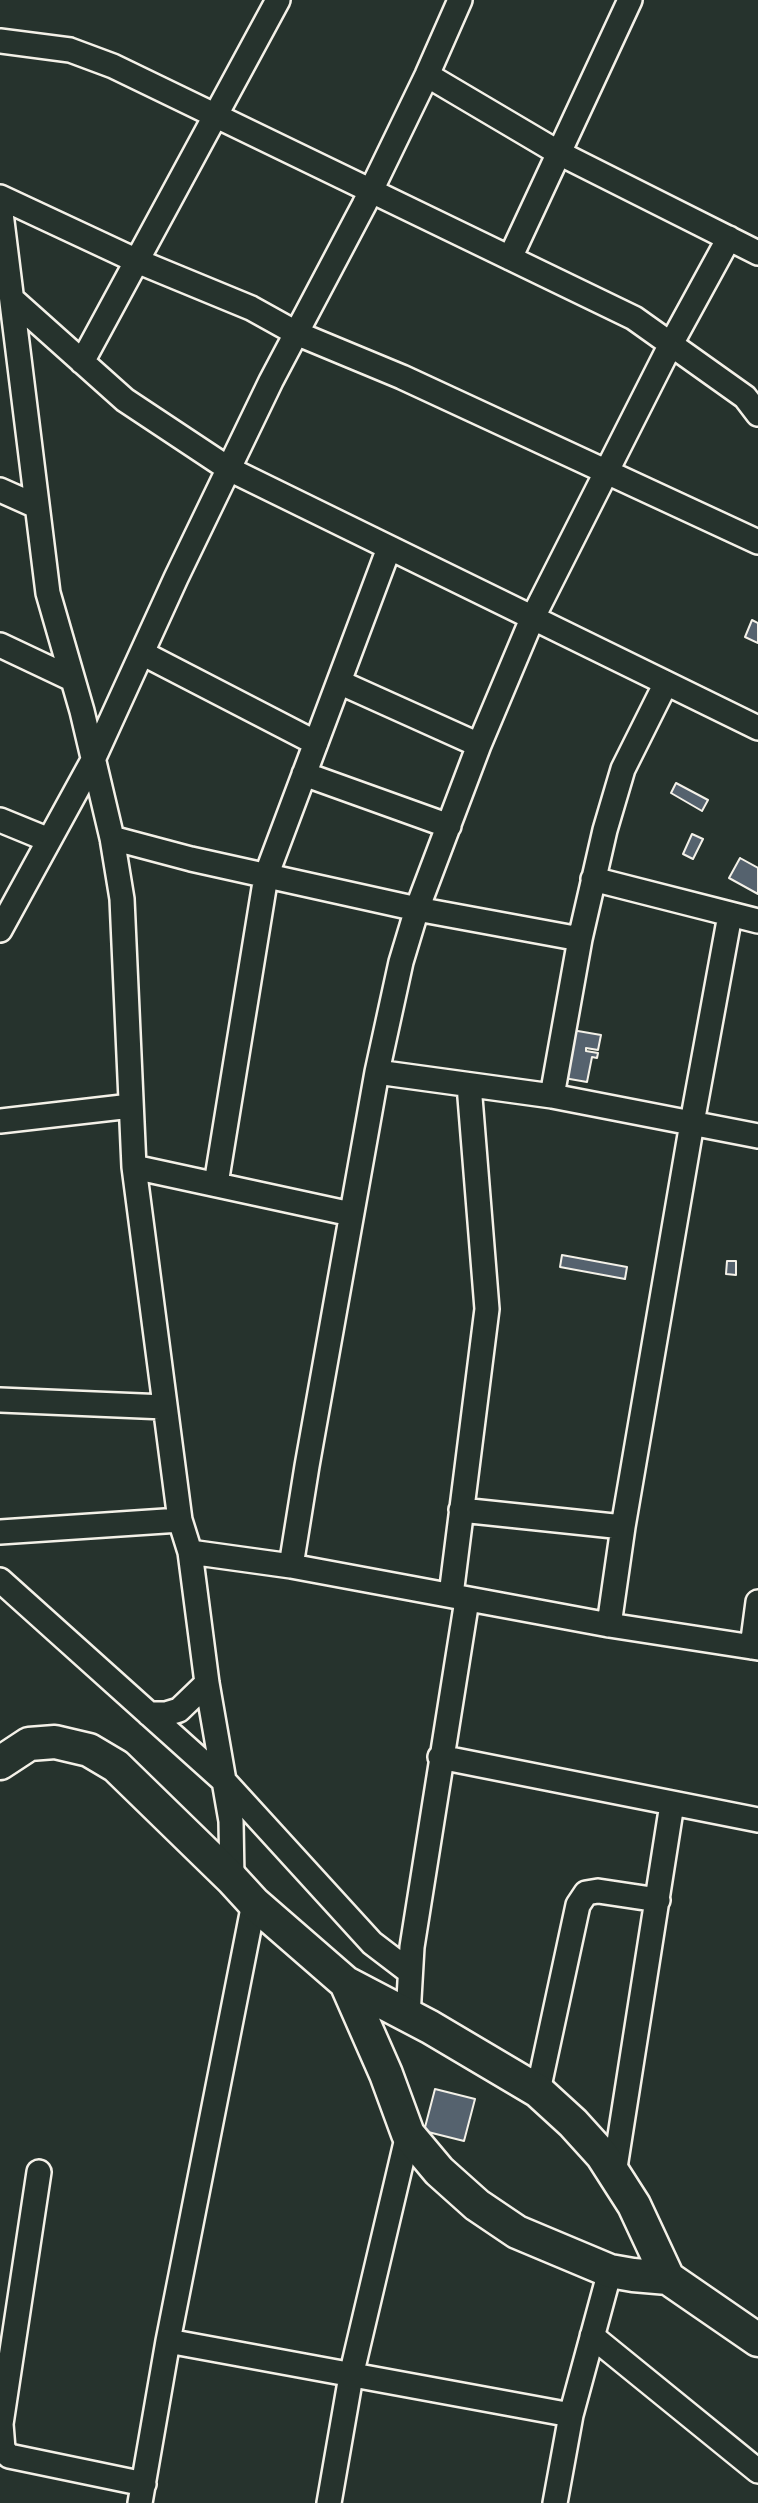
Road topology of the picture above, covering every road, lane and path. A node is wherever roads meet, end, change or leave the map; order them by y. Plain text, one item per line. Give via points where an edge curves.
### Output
1 (278, 0) edge
2 (460, 0) edge
3 (630, 0) edge
4 (0, 41) edge
5 (427, 75) junction
6 (216, 116) junction
7 (559, 153) junction
8 (370, 190) junction
9 (0, 197) edge
10 (0, 205) edge
11 (729, 238) junction
12 (758, 253) edge
13 (510, 258) junction
14 (137, 261) junction
15 (12, 299) junction
16 (8, 327) edge
17 (296, 333) junction
18 (671, 344) junction
19 (82, 362) junction
20 (758, 414) edge
21 (229, 469) junction
22 (607, 473) junction
23 (0, 489) edge
24 (36, 506) junction
25 (758, 542) edge
26 (389, 548) junction
27 (532, 619) junction
28 (0, 645) edge
29 (142, 653) junction
30 (72, 679) junction
31 (339, 682) junction
32 (666, 683) junction
33 (758, 728) edge
34 (316, 743) junction
35 (479, 745) junction
36 (92, 762) junction
37 (304, 774) junction
38 (0, 820) edge
39 (449, 826) junction
40 (112, 838) junction
41 (49, 840) junction
42 (266, 876) junction
43 (593, 879) junction
44 (416, 909) junction
45 (730, 915) junction
46 (758, 921) edge
47 (1, 927) edge
48 (580, 939) junction
49 (377, 1072) junction
50 (469, 1086) junction
51 (552, 1096) junction
52 (131, 1106) junction
53 (0, 1121) edge
54 (692, 1123) junction
55 (758, 1136) edge
56 (134, 1167) junction
57 (216, 1184) junction
58 (351, 1214) junction
59 (0, 1400) edge
60 (165, 1407) junction
61 (461, 1510) junction
62 (180, 1520) junction
63 (623, 1527) junction
64 (0, 1531) edge
65 (190, 1552) junction
66 (291, 1566) junction
67 (0, 1580) edge
68 (459, 1597) junction
69 (758, 1602) edge
70 (609, 1625) junction
71 (755, 1648) edge
72 (207, 1683) junction
73 (149, 1714) junction
74 (440, 1757) junction
75 (0, 1763) edge
76 (226, 1783) junction
77 (672, 1804) junction
78 (758, 1820) edge
79 (232, 1879) junction
80 (658, 1900) junction
81 (254, 1903) junction
82 (410, 1972) junction
83 (346, 1983) junction
84 (408, 2016) junction
85 (538, 2091) junction
86 (408, 2134) junction
87 (39, 2172) dead end
88 (614, 2174) junction
89 (610, 2271) junction
90 (668, 2278) junction
91 (592, 2336) junction
92 (758, 2340) edge
93 (168, 2342) junction
94 (351, 2376) junction
95 (571, 2415) junction
96 (758, 2471) edge
97 (142, 2494) edge
98 (330, 2503) edge
99 (555, 2503) edge

1 - 6 street
2 - 5 street
3 - 7 street
4 - 6 street via 71,50
5 - 7 street
5 - 8 street
6 - 8 street
6 - 14 street
7 - 11 street
7 - 13 street
8 - 13 street
8 - 17 street
9 - 14 street
10 - 15 street
11 - 12 street
11 - 18 street
13 - 18 street via 634,318
14 - 17 street via 251,308
14 - 19 street
15 - 16 street
15 - 19 street
16 - 24 street
17 - 21 street
17 - 22 street
18 - 20 street via 746,397
18 - 22 street
19 - 21 street via 125,400
21 - 26 street
21 - 29 street
22 - 25 street
22 - 27 street
23 - 24 street
24 - 30 street via 48,593
26 - 27 street
26 - 31 street
27 - 32 street
27 - 35 street
28 - 30 street
29 - 34 street
29 - 36 street
30 - 36 street
31 - 34 street
31 - 35 street
32 - 33 street
32 - 43 street via 623,769
34 - 37 street
35 - 39 street
36 - 40 street
36 - 41 street
37 - 39 street
37 - 42 street
38 - 41 street
39 - 44 street
40 - 42 street
40 - 52 street via 122,899
41 - 47 street
42 - 44 street
42 - 57 street
43 - 45 street
43 - 48 street
44 - 48 street
44 - 49 street
45 - 46 street
45 - 54 street
48 - 51 street
49 - 50 street
49 - 58 street
50 - 51 street
50 - 61 street via 488,1309
51 - 54 street
52 - 53 street
52 - 56 street
54 - 55 street
54 - 63 street
56 - 57 street
56 - 60 street
57 - 58 street
58 - 66 street
59 - 60 street
60 - 62 street
61 - 63 street
61 - 68 street
62 - 64 street
62 - 65 street
63 - 70 street
65 - 66 street
65 - 72 street
66 - 68 street
67 - 73 street
68 - 70 street
68 - 74 street
69 - 71 street
70 - 71 street
72 - 73 street via 179,1710
72 - 76 street
73 - 76 street
74 - 77 street
74 - 82 street
75 - 79 street via 29,1744 55,1742 89,1750 116,1766
76 - 79 street
76 - 82 street via 372,1942
77 - 78 street
77 - 80 street
79 - 81 street
80 - 85 street via 598,1891 586,1893 578,1905
80 - 88 street
81 - 83 street
81 - 93 street
82 - 84 street
83 - 84 street
83 - 86 street
84 - 85 street
85 - 88 street via 573,2123
86 - 89 street via 449,2179 517,2232
86 - 94 street
87 - 97 street via 1,2424 3,2449 9,2456
88 - 90 street
89 - 90 street
89 - 91 street
90 - 92 street
91 - 95 street
91 - 96 street
93 - 94 street
93 - 97 street
94 - 95 street
94 - 98 street
95 - 99 street

